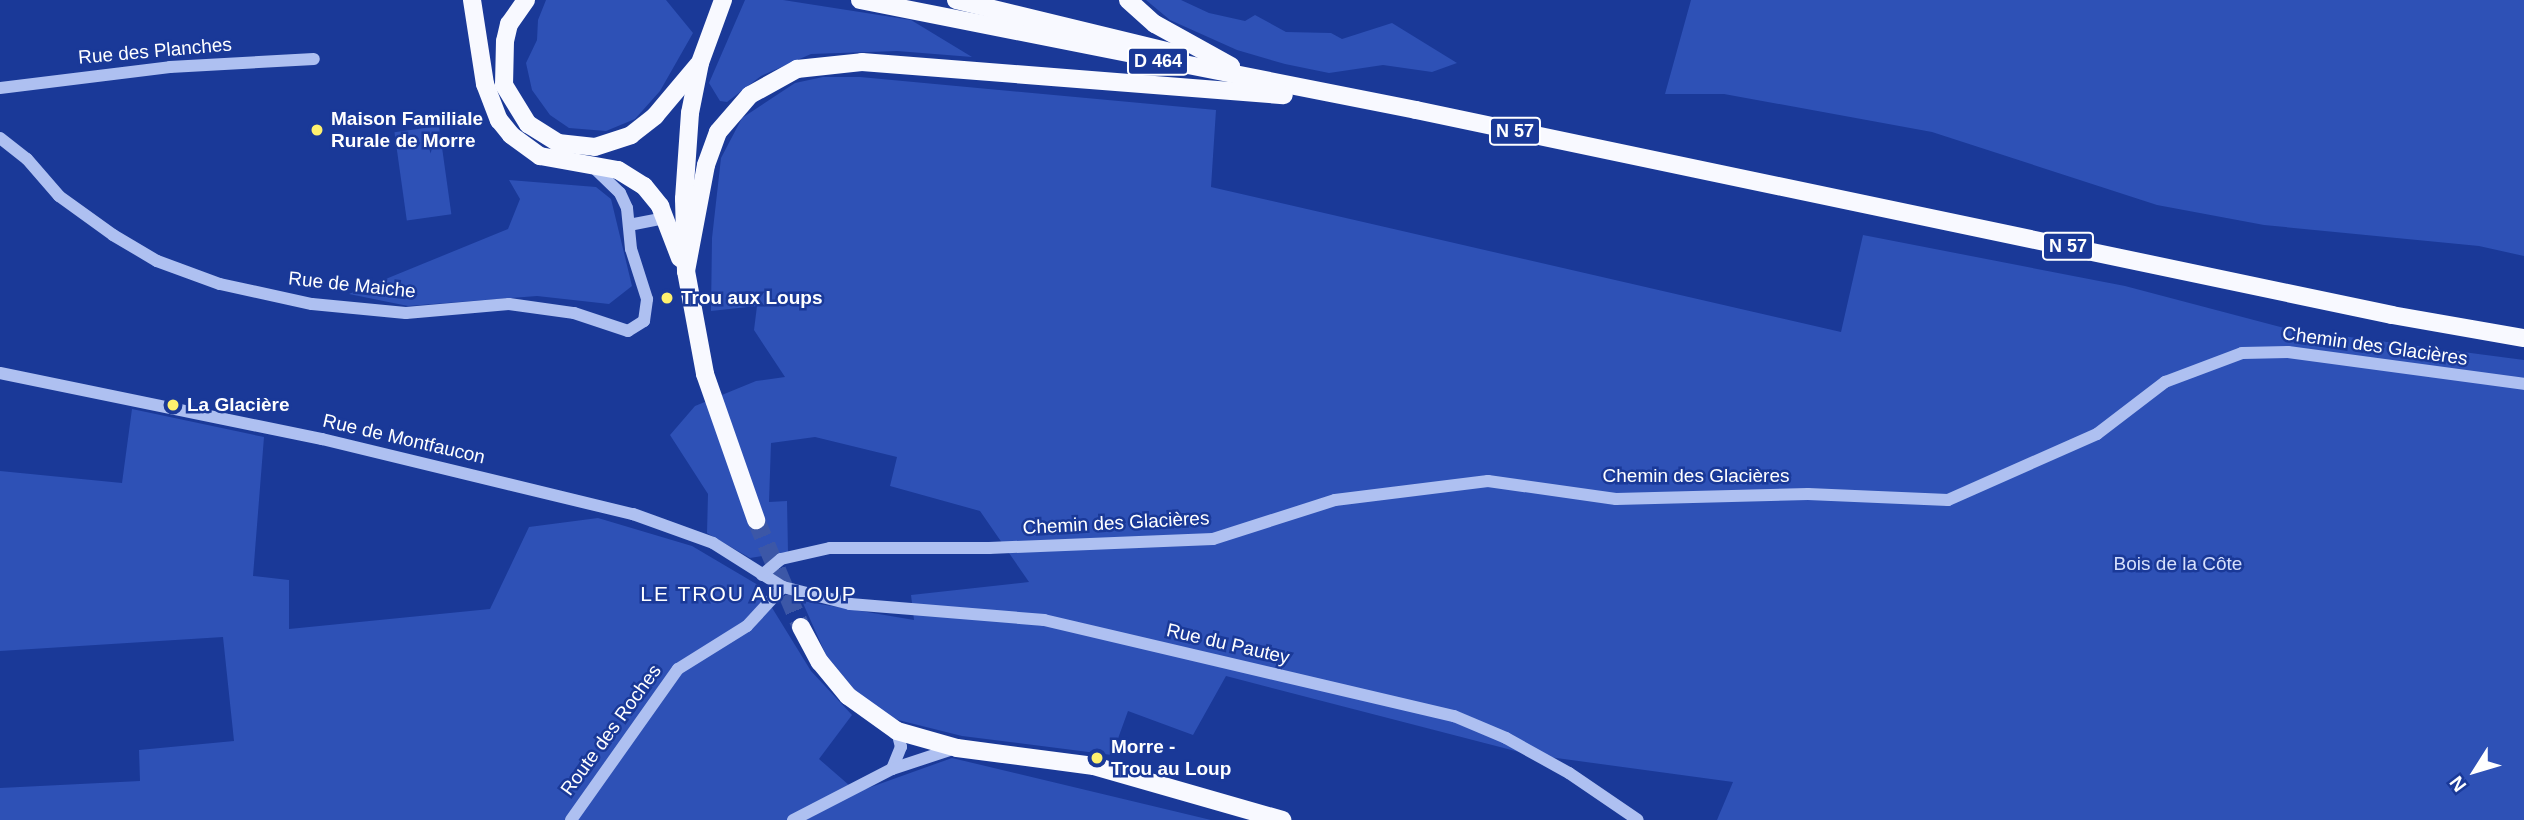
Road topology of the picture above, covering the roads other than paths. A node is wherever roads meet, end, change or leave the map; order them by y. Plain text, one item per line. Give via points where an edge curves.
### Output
1 (526, 0) edge
2 (860, 0) edge
3 (956, 0) edge
4 (1128, 0) edge
5 (474, 2) edge
6 (722, 2) edge
7 (1003, 5) edge
8 (975, 23) junction
9 (313, 59) dead end
10 (700, 63) junction
11 (1231, 66) junction
12 (0, 88) edge
13 (1340, 98) junction
14 (1416, 110) junction
15 (0, 138) edge
16 (593, 167) junction
17 (664, 218) junction
18 (629, 225) junction
19 (686, 271) junction
20 (2524, 338) edge
21 (0, 373) edge
22 (2524, 384) edge
23 (755, 520) tunnel mouth
24 (762, 575) junction
25 (783, 587) junction
26 (801, 627) tunnel mouth
27 (897, 731) junction
28 (957, 748) junction
29 (892, 769) junction
30 (571, 820) edge
31 (793, 820) edge
32 (1282, 820) edge
33 (1638, 820) edge

1 - 10 main road via 509,24 504,85 527,124 558,143 595,147 631,135 655,116
2 - 8 main road, D 464
3 - 7 main road, D 464
4 - 11 main road, N 57 via 1155,24
5 - 16 main road via 485,85 499,120 540,156
6 - 10 main road
7 - 8 main road
7 - 11 main road, D 464
8 - 13 main road, D 464
9 - 12 street, Rue des Planches via 170,67
10 - 19 main road via 685,165
11 - 14 main road, N 57
13 - 14 main road, D 464
13 - 19 main road via 1199,91 862,62 797,69 750,95 718,132 706,165
14 - 20 main road, N 57 via 2380,312
15 - 18 street, Rue de Maiche via 27,159 59,196 158,261 219,284 312,304 406,313 509,304 574,313 628,331 644,321 648,306 631,249
16 - 17 main road via 618,170 644,186
16 - 18 street, Rue de Maiche via 620,193
17 - 18 street
17 - 19 main road
19 - 23 main road via 705,374
21 - 24 street, Rue de Montfaucon via 322,439 633,514 704,539
22 - 24 street, Chemin des Glacières via 2288,352 2242,353 2165,382 2097,434 1948,500 1808,494 1616,499 1488,481 1335,500 1213,539 989,548 830,548 781,559
24 - 25 street, Rue de Montfaucon
25 - 30 street, Route des Roches via 747,626 678,669 653,698
25 - 33 street, Rue du Pautey via 850,604 1044,620 1454,716 1569,773
26 - 27 main road via 820,662 848,696
27 - 28 main road
27 - 29 street via 901,747
28 - 29 street
28 - 32 main road via 1094,766
29 - 31 street

